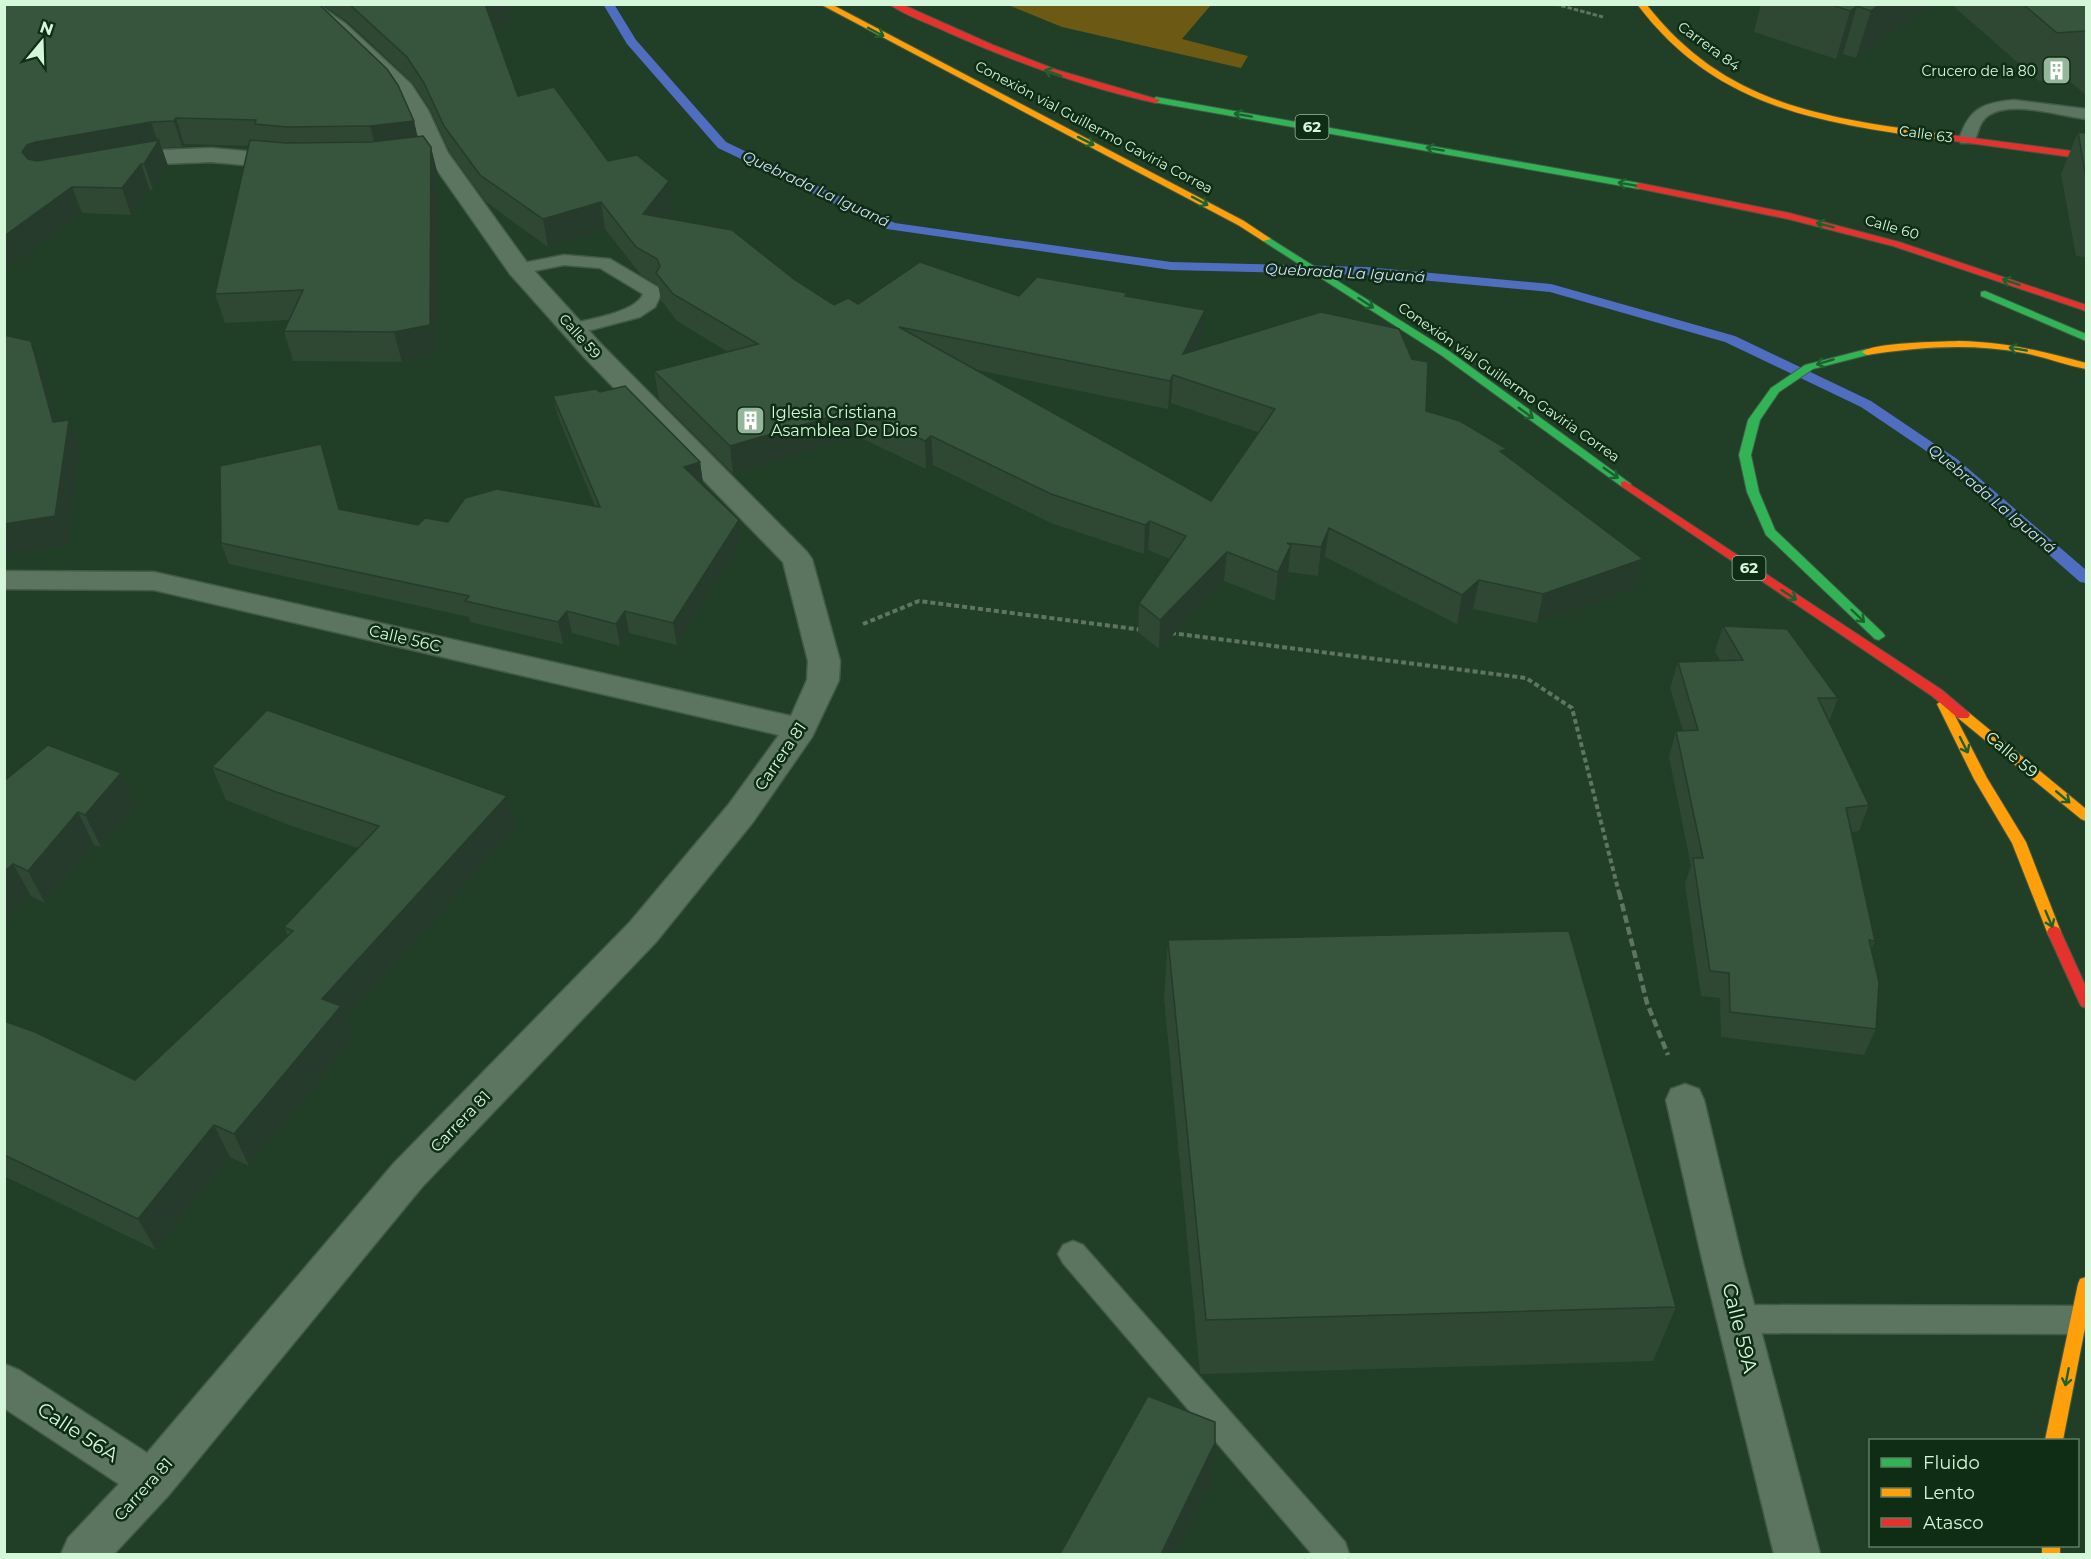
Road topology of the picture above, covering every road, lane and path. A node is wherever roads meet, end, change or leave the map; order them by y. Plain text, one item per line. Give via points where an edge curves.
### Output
1 (302, 4) edge
2 (824, 4) edge
3 (893, 4) edge
4 (1555, 4) edge
5 (1639, 5) edge
6 (1605, 17) dead end
7 (1767, 100) joint
8 (2086, 114) edge
9 (1967, 140) junction
10 (2086, 156) edge
11 (318, 162) edge
12 (104, 167) edge
13 (1684, 194) junction
14 (1820, 238) dead end
15 (519, 269) junction
16 (1975, 291) dead end
17 (2086, 308) edge
18 (572, 329) junction
19 (2086, 338) edge
20 (2081, 364) edge
21 (4, 580) edge
22 (1152, 631) edge
23 (1163, 632) edge
24 (817, 642) junction
25 (823, 680) joint
26 (1937, 693) junction
27 (801, 729) junction
28 (2086, 816) edge
29 (2086, 1002) edge
30 (1685, 1100) joint
31 (1073, 1254) dead end
32 (2086, 1284) edge
33 (1737, 1319) junction
34 (2078, 1320) junction
35 (4, 1384) edge
36 (2054, 1439) edge
37 (152, 1481) junction
38 (84, 1554) edge
39 (1333, 1554) edge
40 (1797, 1554) edge

1 - 15 street, Calle 59 via 339,28 403,89 417,110 427,155
2 -> 26 main road, Conexión vial Guillermo Gaviria Correa / 62 via 1241,223 1436,347 1562,440
13 -> 3 main road, Conexión vial Guillermo Gaviria Correa / 62 via 1125,94 1062,77 1000,53
4 - 6 path
5 - 7 main road, Carrera 84 via 1688,55 1727,82
7 - 9 main road, Calle 63 via 1843,122
8 - 9 lane via 2032,106 1991,106 1981,110 1970,123
9 - 10 main road, Calle 63
11 - 12 street via 211,155 160,157
13 - 14 main road
17 -> 13 main road, Calle 60 / 62 via 1896,244
15 - 18 street, Calle 59
15 - 18 lane via 564,260 604,263 653,292 649,303 633,313
16 - 19 main road
18 - 24 street, Calle 59 via 797,559
20 -> 26 main road via 2016,348 1958,344 1892,347 1809,367 1775,390 1754,420 1746,455 1753,492 1770,532
21 - 27 street, Calle 56C via 154,580
22 - 24 path via 919,601
23 - 30 path via 1526,678 1572,708 1647,1003
24 - 25 street, Calle 59 via 824,661
25 - 27 street, Carrera 81
26 -> 28 main road, Calle 59 / 62
26 -> 29 main road via 2019,842
27 - 37 street, Carrera 81 via 741,813 643,932 408,1175
30 - 33 street, Calle 59A
31 - 39 lane
32 - 34 main road
33 - 34 lane
33 - 40 street, Calle 59A
34 -> 36 main road
35 - 37 street, Calle 56A
37 - 38 street, Carrera 81

